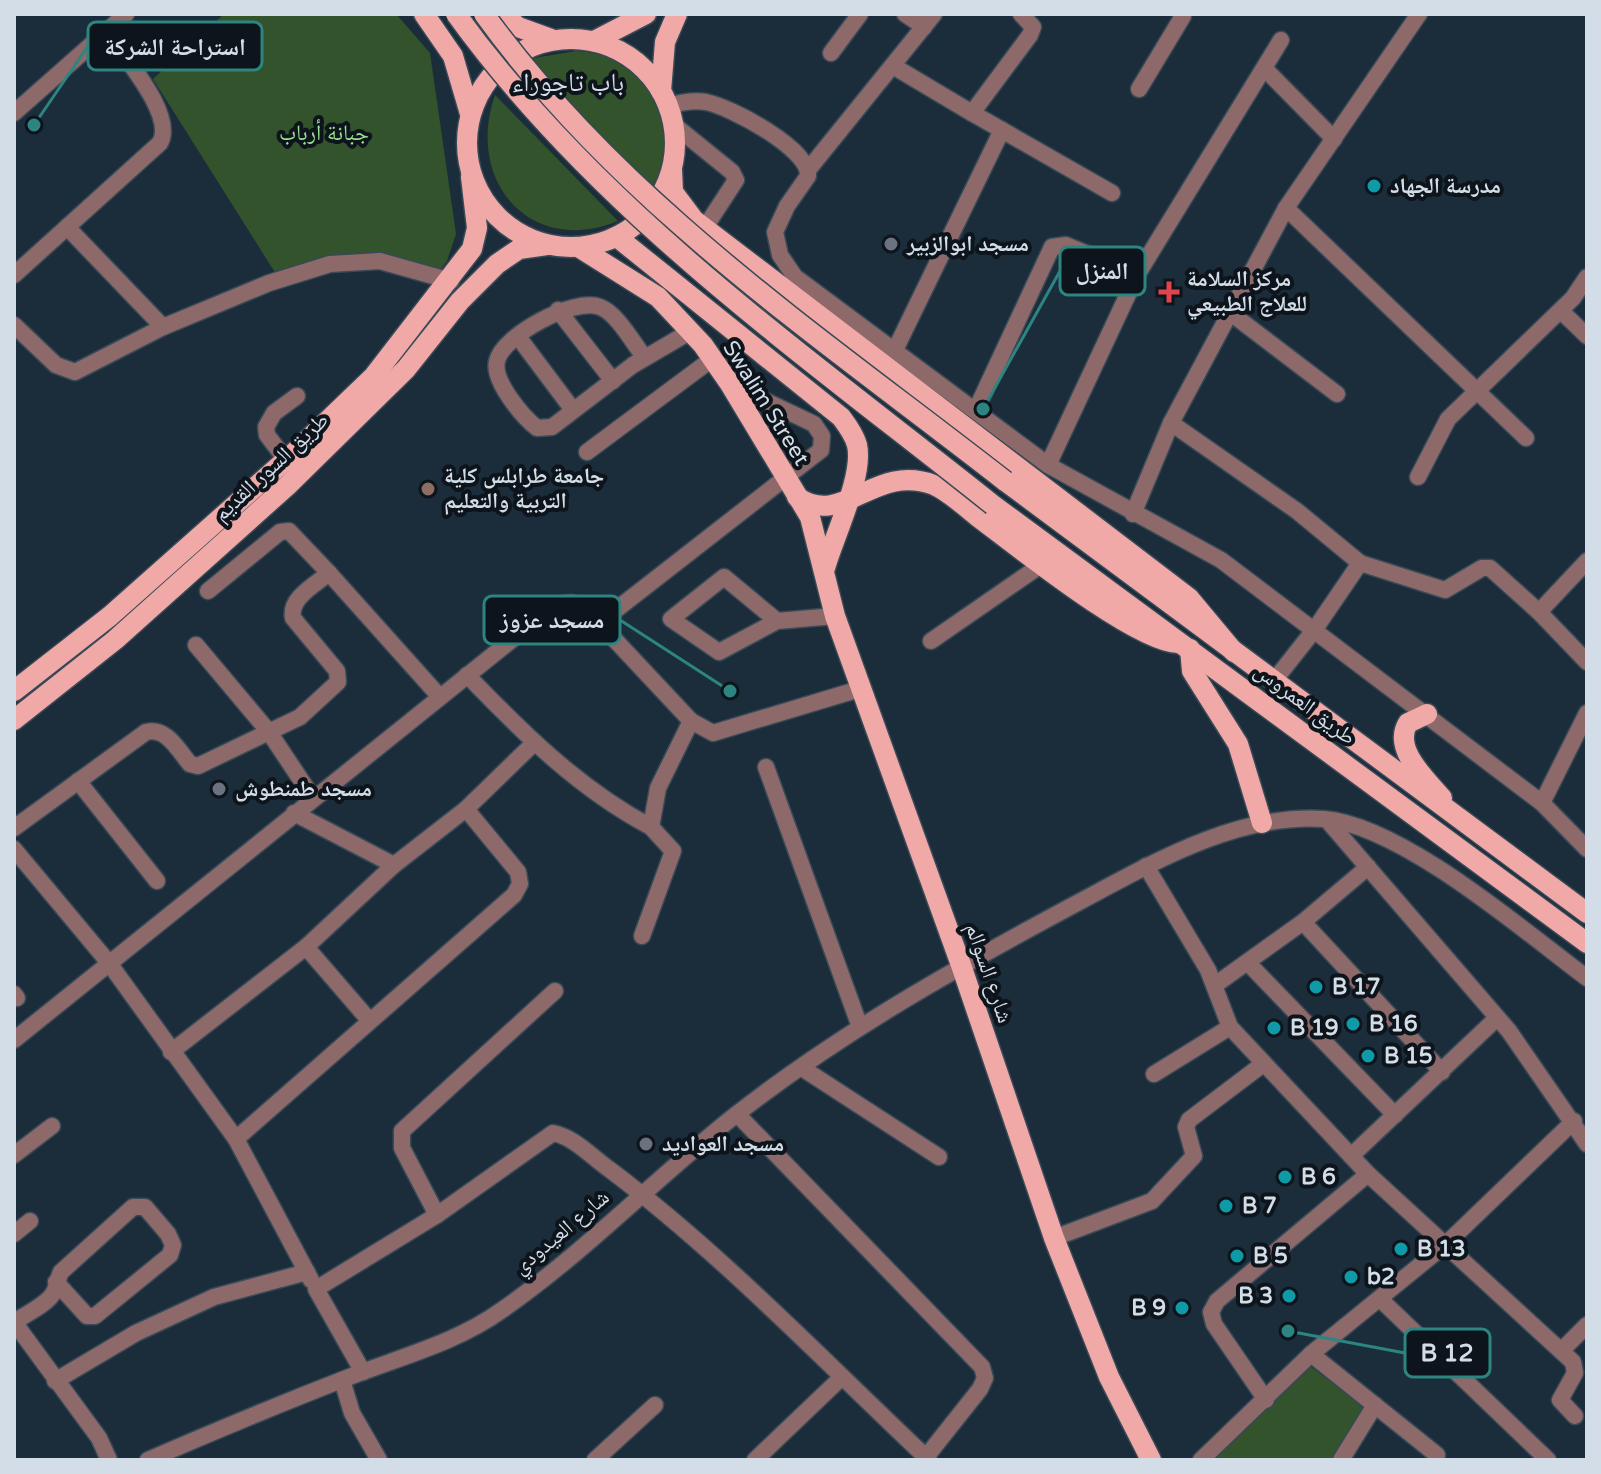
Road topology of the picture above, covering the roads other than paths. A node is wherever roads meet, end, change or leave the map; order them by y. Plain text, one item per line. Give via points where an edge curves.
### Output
1 (126, 14) edge
2 (424, 14) edge
3 (456, 14) edge
4 (484, 14) edge
5 (503, 14) edge
6 (646, 14) edge
7 (677, 14) edge
8 (860, 14) edge
9 (905, 14) edge
10 (1021, 14) edge
11 (1419, 14) edge
12 (1181, 15) edge
13 (929, 21) edge
14 (107, 32) junction
15 (551, 39) junction
16 (1281, 40) dead end
17 (594, 41) junction
18 (831, 53) dead end
19 (893, 66) junction
20 (1266, 70) junction
21 (1139, 89) dead end
22 (668, 108) junction
23 (14, 113) edge
24 (972, 113) junction
25 (470, 114) junction
26 (1002, 130) junction
27 (1334, 139) junction
28 (672, 169) junction
29 (808, 170) junction
30 (471, 177) junction
31 (1112, 193) dead end
32 (1286, 208) junction
33 (67, 227) junction
34 (704, 229) junction
35 (617, 237) junction
36 (547, 245) junction
37 (580, 248) junction
38 (14, 275) edge
39 (1137, 275) junction
40 (1587, 277) edge
41 (451, 281) junction
42 (558, 310) junction
43 (1228, 311) junction
44 (1561, 311) junction
45 (14, 325) edge
46 (163, 327) junction
47 (691, 331) junction
48 (1587, 336) edge
49 (519, 338) junction
50 (894, 352) junction
51 (645, 358) junction
52 (712, 359) junction
53 (613, 381) junction
54 (730, 384) junction
55 (1337, 394) dead end
56 (1476, 394) junction
57 (297, 396) dead end
58 (573, 410) junction
59 (976, 410) junction
60 (1171, 423) junction
61 (1526, 438) dead end
62 (587, 452) dead end
63 (286, 460) junction
64 (1048, 465) junction
65 (1418, 477) dead end
66 (785, 479) junction
67 (797, 497) junction
68 (848, 499) junction
69 (1133, 514) junction
70 (1587, 561) edge
71 (1360, 563) junction
72 (1041, 565) junction
73 (329, 573) junction
74 (824, 573) junction
75 (208, 591) dead end
76 (1539, 612) junction
77 (835, 616) junction
78 (777, 621) junction
79 (599, 623) junction
80 (1315, 629) junction
81 (931, 641) dead end
82 (196, 645) dead end
83 (1187, 646) junction
84 (1234, 652) junction
85 (1587, 662) edge
86 (467, 675) junction
87 (1273, 682) junction
88 (863, 688) junction
89 (14, 691) edge
90 (440, 697) junction
91 (1587, 713) edge
92 (1427, 714) junction
93 (14, 720) edge
94 (691, 721) junction
95 (269, 732) junction
96 (533, 744) junction
97 (766, 767) dead end
98 (78, 781) junction
99 (313, 798) junction
100 (1542, 803) junction
101 (466, 809) junction
102 (294, 813) junction
103 (1327, 819) junction
104 (1460, 820) junction
105 (1262, 823) junction
106 (651, 827) junction
107 (14, 828) edge
108 (14, 849) edge
109 (1587, 849) edge
110 (394, 865) junction
111 (1146, 866) junction
112 (1368, 867) junction
113 (157, 881) dead end
114 (1587, 913) edge
115 (1303, 922) junction
116 (642, 936) dead end
117 (1587, 943) edge
118 (306, 947) junction
119 (109, 963) junction
120 (1248, 963) junction
121 (961, 965) junction
122 (1587, 978) edge
123 (1215, 985) junction
124 (555, 991) dead end
125 (1497, 1018) junction
126 (369, 1020) junction
127 (860, 1027) junction
128 (1230, 1027) junction
129 (14, 1040) edge
130 (171, 1052) junction
131 (1263, 1064) junction
132 (802, 1068) junction
133 (1442, 1072) junction
134 (1154, 1074) dead end
135 (737, 1114) junction
136 (1395, 1115) junction
137 (1574, 1121) junction
138 (52, 1126) dead end
139 (236, 1139) junction
140 (1587, 1144) edge
141 (14, 1155) edge
142 (1351, 1156) junction
143 (939, 1157) dead end
144 (1368, 1174) junction
145 (641, 1193) junction
146 (437, 1215) junction
147 (30, 1221) dead end
148 (14, 1234) edge
149 (1054, 1238) junction
150 (1446, 1244) junction
151 (307, 1272) junction
152 (56, 1282) junction
153 (316, 1289) junction
154 (1380, 1299) junction
155 (14, 1322) edge
156 (1587, 1325) edge
157 (1561, 1351) junction
158 (1311, 1354) junction
159 (363, 1372) junction
160 (842, 1377) junction
161 (342, 1380) junction
162 (55, 1381) junction
163 (1266, 1400) junction
164 (655, 1405) dead end
165 (1375, 1405) junction
166 (1575, 1416) dead end
167 (1437, 1455) dead end
168 (928, 1458) edge
169 (1545, 1459) edge
170 (109, 1460) edge
171 (148, 1460) edge
172 (379, 1460) edge
173 (595, 1460) edge
174 (755, 1460) edge
175 (1151, 1460) edge
176 (1201, 1460) edge
177 (1341, 1460) edge

1 - 14 street
2 - 25 main road via 453,56
3 - 83 main road, طريق العمروس, bridge via 529,105 672,248 993,505
4 - 84 main road, طريق العمروس, bridge via 558,104 702,245
5 - 15 main road via 518,27
6 - 17 main road
7 - 22 main road via 665,42
8 - 18 street
9 - 13 street
10 - 24 street via 1033,27 1030,35
11 - 27 street
12 - 21 street
13 - 19 street
14 - 23 street
14 - 33 street via 160,111 165,135
15 - 17 main road
15 - 25 main road via 516,54 487,79
16 - 20 street
17 - 22 main road via 643,68
19 - 24 street
19 - 29 street
20 - 27 street
20 - 39 street
22 - 28 main road
22 - 29 street via 689,101 717,105 765,129
22 - 34 street via 736,180
24 - 26 street
25 - 30 main road via 466,145
26 - 31 street
26 - 50 street
27 - 32 street
28 - 34 main road via 680,206
28 - 35 main road via 661,197
29 - 50 street via 778,222 780,255 795,277
30 - 36 main road via 500,221
30 - 41 main road, طريق السور القديم via 476,238
32 - 43 street
32 - 56 street
33 - 38 street
33 - 46 street
34 - 84 main road via 1178,589
35 - 37 main road
35 - 68 main road via 841,417 857,445
36 - 37 main road
36 - 93 main road, طريق السور القديم via 519,249 497,264 406,369 287,486 115,640
37 - 47 main road, Swalim Street via 645,287
39 - 59 street via 1066,245 1052,247
39 - 64 street
40 - 44 street
41 - 46 street via 380,261 330,264
41 - 63 main road, طريق السور القديم via 373,377
42 - 49 street
42 - 51 street via 589,303 604,308
42 - 53 street
43 - 55 street
43 - 60 street
44 - 48 street
44 - 56 street
45 - 46 street via 56,365 75,372
47 - 51 street
47 - 52 main road, Swalim Street
49 - 58 street
49 - 58 street via 500,353 496,365 528,421 537,428 552,427
50 - 59 street
51 - 53 street
52 - 54 main road, Swalim Street
52 - 62 street
53 - 58 street
54 - 66 main road, Swalim Street
54 - 66 street via 814,424 822,436 821,450
56 - 61 street
56 - 65 street via 1448,419
57 - 63 street via 274,413 266,427
59 - 64 street
60 - 69 street
60 - 71 street via 1297,511
63 - 89 main road, طريق السور القديم via 99,625
64 - 69 street
66 - 67 main road, Swalim Street
66 - 79 street
67 - 68 main road via 818,507
67 - 74 main road, شارع السوالم via 814,527
68 - 72 main road via 895,479 937,486
68 - 74 main road
69 - 80 street via 1221,560
70 - 76 street
71 - 76 street via 1445,590 1490,568
71 - 80 street
72 - 81 street
72 - 83 main road via 1137,630
73 - 75 street via 289,531 280,532
73 - 90 street
73 - 95 street via 291,609 337,671 338,682 300,717
74 - 77 main road, شارع السوالم
76 - 85 street
77 - 78 street
77 - 88 main road, شارع السوالم
78 - 78 street via 724,577 671,619 719,652
79 - 86 street via 578,605 555,605
79 - 94 street
80 - 87 street
80 - 92 street
82 - 95 street
83 - 105 main road via 1192,671 1238,744
83 - 117 main road, طريق العمروس
84 - 87 main road, طريق العمروس
86 - 90 street
86 - 96 street
87 - 104 main road, طريق العمروس
88 - 94 street via 713,733
88 - 121 main road, شارع السوالم
90 - 99 street
91 - 100 street
92 - 100 street
92 - 104 main road via 1408,723 1403,742
94 - 106 street via 658,788
95 - 98 street via 198,766 190,764 166,735 146,732
95 - 99 street
96 - 101 street
96 - 106 street
97 - 127 street
98 - 107 street
98 - 113 street
99 - 102 street
100 - 109 street
101 - 110 street
101 - 126 street via 518,872 520,884 514,895
102 - 110 street
102 - 119 street
103 - 105 street, شارع العيدودي
103 - 112 street
103 - 122 street via 1403,847
104 - 114 main road, طريق العمروس
105 - 111 street, شارع العيدودي
106 - 116 street via 673,851
108 - 119 street
110 - 118 street
111 - 121 street, شارع العيدودي
111 - 123 street
112 - 115 street
112 - 125 street
115 - 120 street
115 - 133 street
118 - 126 street
118 - 130 street
119 - 129 street
119 - 130 street
120 - 123 street
120 - 136 street
121 - 127 street, شارع العيدودي
121 - 149 main road, شارع السوالم
123 - 128 street
124 - 146 street via 402,1131 402,1148
125 - 133 street
125 - 137 street
126 - 139 street
127 - 132 street, شارع العيدودي
128 - 131 street
128 - 134 street
130 - 139 street
131 - 142 street
131 - 149 street via 1189,1120 1194,1156 1162,1194
132 - 135 street, شارع العيدودي
132 - 143 street
133 - 136 street
135 - 145 street, شارع العيدودي
135 - 168 street via 982,1367 980,1389
136 - 142 street
137 - 140 street
137 - 150 street
138 - 141 street
139 - 151 street
142 - 144 street
144 - 150 street
144 - 163 street via 1217,1301 1211,1312
145 - 146 street via 568,1138 553,1133
145 - 159 street, شارع العيدودي via 502,1310 464,1333
145 - 160 street
146 - 153 street
147 - 148 street
149 - 175 main road, شارع السوالم via 1109,1377
150 - 154 street
150 - 157 street
151 - 153 street
151 - 162 street via 214,1297 136,1333
152 - 152 street via 133,1207 145,1207 173,1245 170,1255 95,1316 87,1316
152 - 155 street via 49,1298
153 - 159 street
154 - 158 street
154 - 169 street
155 - 162 street
156 - 157 street
157 - 166 street via 1576,1368 1560,1400
158 - 163 street
158 - 165 street
159 - 161 street, شارع العيدودي
160 - 168 street
160 - 174 street
161 - 171 street, شارع العيدودي
161 - 172 street via 352,1413
162 - 170 street via 99,1438
163 - 176 street
164 - 173 street
165 - 167 street
165 - 177 street

